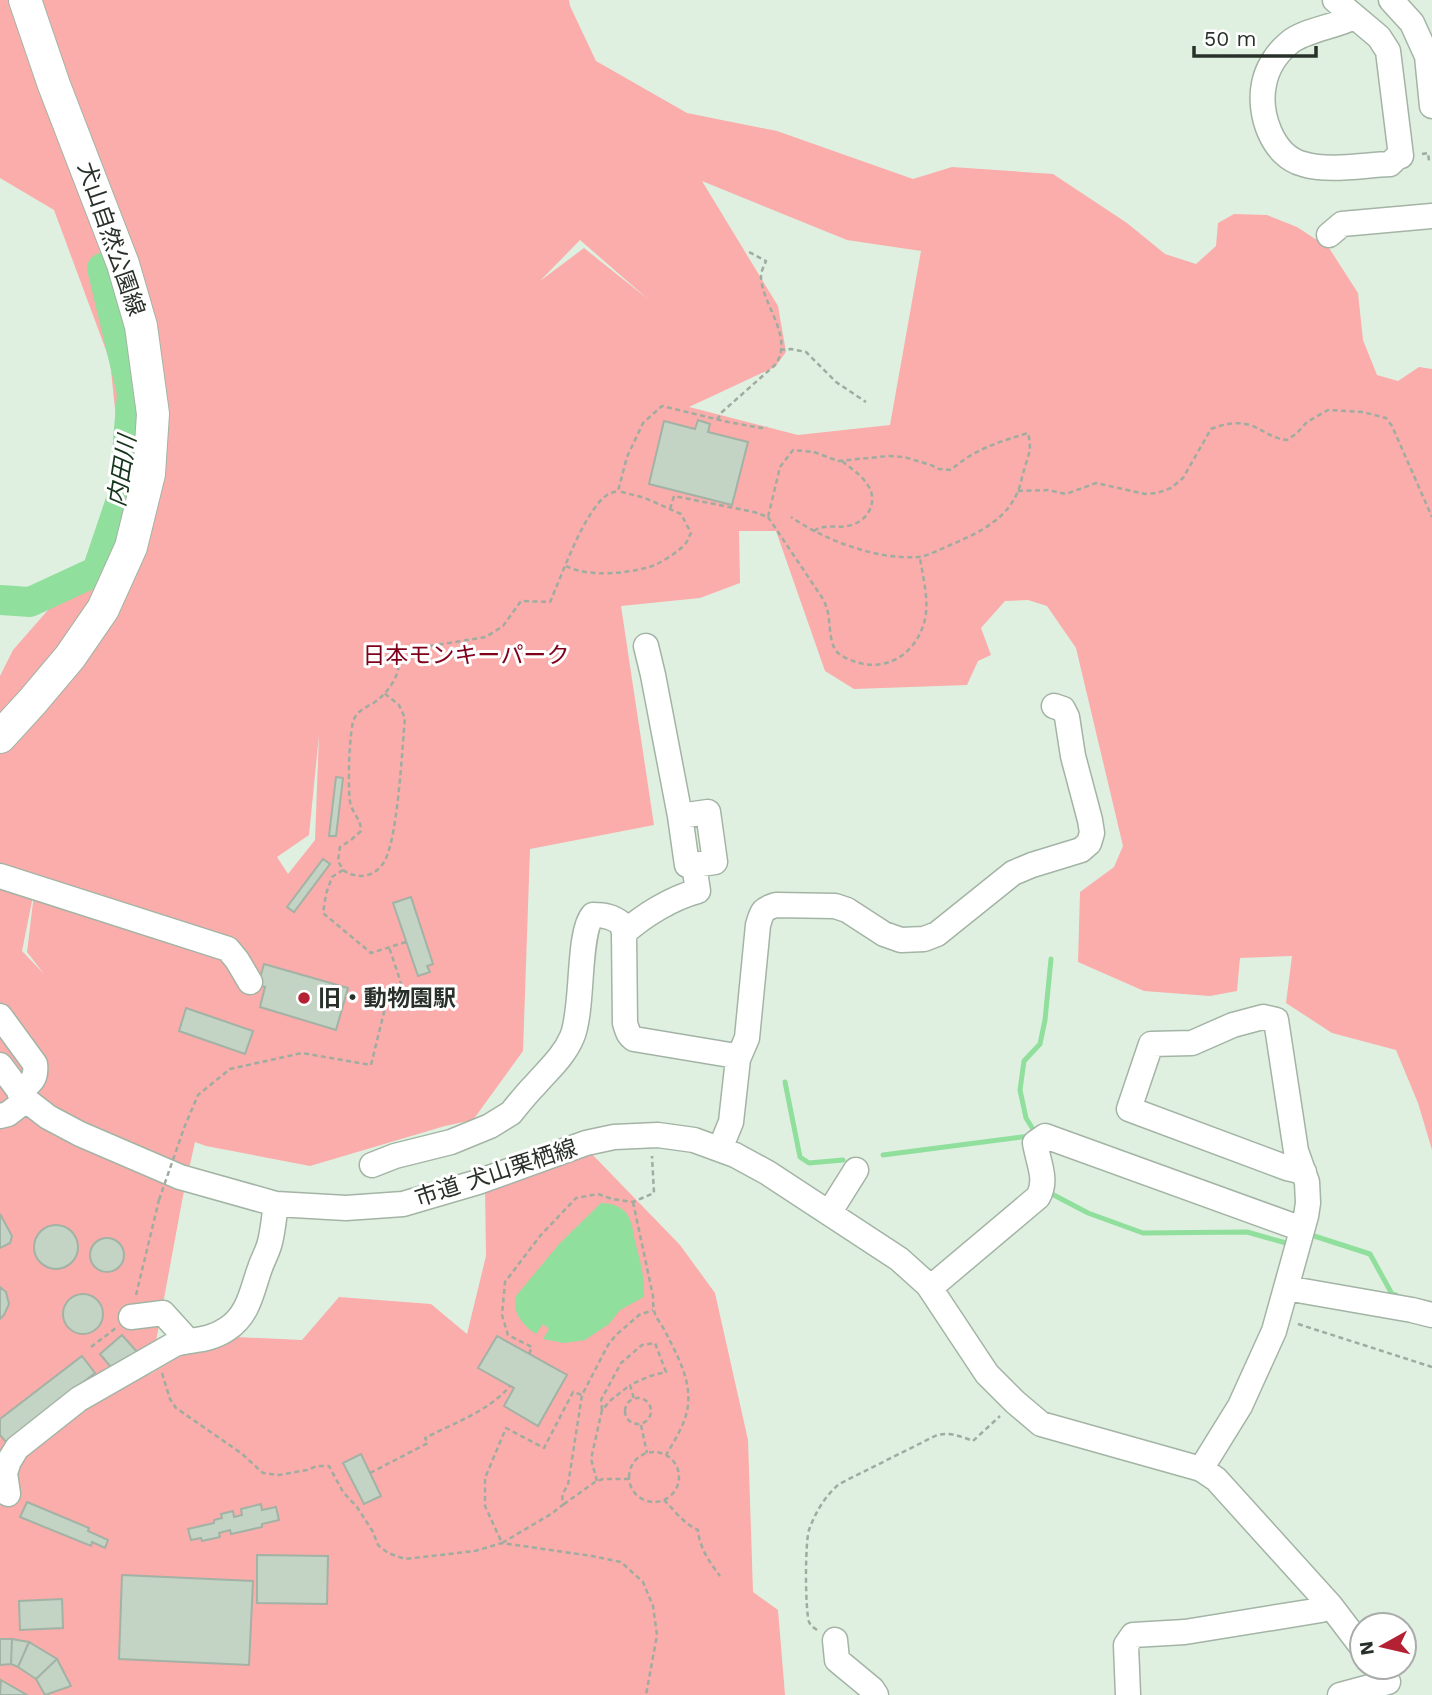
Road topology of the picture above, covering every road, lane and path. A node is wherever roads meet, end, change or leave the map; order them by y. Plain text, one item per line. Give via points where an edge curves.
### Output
1 (25, 0) edge
2 (1335, 0) edge
3 (1391, 0) edge
4 (1354, 17) junction
5 (1432, 106) edge
6 (1432, 216) edge
7 (1329, 234) dead end
8 (747, 251) dead end
9 (780, 350) junction
10 (866, 402) dead end
11 (717, 420) junction
12 (767, 427) dead end
13 (842, 461) junction
14 (618, 491) junction
15 (1018, 491) junction
16 (670, 509) junction
17 (768, 517) junction
18 (791, 517) dead end
19 (1432, 517) edge
20 (814, 531) junction
21 (920, 557) junction
22 (566, 566) junction
23 (646, 646) dead end
24 (384, 693) junction
25 (1054, 706) dead end
26 (0, 737) edge
27 (343, 870) junction
28 (0, 876) edge
29 (624, 933) junction
30 (406, 942) dead end
31 (389, 947) junction
32 (250, 982) dead end
33 (0, 1016) edge
34 (738, 1059) junction
35 (0, 1065) edge
36 (23, 1096) junction
37 (0, 1116) edge
38 (728, 1152) junction
39 (652, 1155) dead end
40 (372, 1166) dead end
41 (856, 1170) dead end
42 (1304, 1172) junction
43 (633, 1202) junction
44 (276, 1204) junction
45 (830, 1213) junction
46 (1302, 1229) junction
47 (930, 1288) junction
48 (1286, 1289) junction
49 (653, 1310) junction
50 (1432, 1315) edge
51 (131, 1317) junction
52 (1278, 1317) junction
53 (186, 1341) junction
54 (91, 1347) dead end
55 (529, 1354) dead end
56 (156, 1355) junction
57 (1432, 1367) edge
58 (630, 1385) junction
59 (510, 1386) dead end
60 (582, 1395) junction
61 (634, 1399) junction
62 (1015, 1402) junction
63 (602, 1410) junction
64 (641, 1424) junction
65 (647, 1453) junction
66 (666, 1455) junction
67 (1201, 1469) junction
68 (370, 1473) dead end
69 (629, 1479) junction
70 (597, 1480) junction
71 (8, 1494) dead end
72 (664, 1500) junction
73 (564, 1504) junction
74 (502, 1543) junction
75 (720, 1576) dead end
76 (1330, 1605) junction
77 (1348, 1629) edge
78 (835, 1640) joint
79 (1387, 1681) edge
80 (646, 1695) edge
81 (876, 1695) edge
82 (1128, 1695) edge
83 (1340, 1695) edge

1 - 26 main road, 犬山自然公園線 via 123,264 141,326 153,414 149,474 131,547 103,609 70,657
2 - 4 street
3 - 5 street via 1412,23 1427,56
4 - 4 street via 1297,37 1279,54 1265,79 1267,126 1282,152 1301,164 1390,164 1401,156 1388,51 1379,37
6 - 7 street via 1342,224
8 - 9 path via 766,261 762,285 780,333
9 - 10 path via 806,352 836,382
9 - 11 path via 775,365
11 - 12 path
11 - 14 path via 662,406 643,423
13 - 15 path via 905,457 951,470 964,457 1028,433 1031,448
13 - 17 path via 793,450 780,467
13 - 20 path via 870,488 870,512 851,526
14 - 16 path
14 - 22 path via 607,495 591,513
15 - 19 path via 1066,494 1096,483 1157,493 1183,478 1211,429 1241,423 1287,440 1328,410 1356,411 1378,414 1392,426
15 - 21 path via 999,519 972,536
16 - 17 path via 674,496
16 - 22 path via 681,514 691,533 686,544 651,567 600,573
17 - 21 path via 823,599 836,651 861,663 886,664 909,650 919,634 926,607
18 - 20 path
20 - 21 path via 853,547
22 - 24 path via 550,602 521,601 503,626 486,637 399,650 401,662 394,683
23 - 29 street via 680,816 708,812 715,862 694,865 698,891 666,905
24 - 27 path via 362,709 350,735 351,805 361,824 360,831 340,847 338,861
24 - 27 path via 399,705 405,718 394,830 388,854 371,874 359,877
25 - 34 street via 1063,709 1067,717 1090,820 1089,843 1081,850 1013,873 924,939 901,940 884,934 835,906 768,908 758,925 747,1038
27 - 31 path via 332,877 323,913 371,953
28 - 32 street via 228,949
29 - 34 street via 625,1023 631,1037
29 - 40 street via 614,918 593,915 588,921 572,1037 563,1054 511,1113 450,1142
30 - 31 path
31 - 51 path, bridge via 404,997 387,1004 371,1065 302,1053 230,1069 198,1095 159,1200
33 - 36 street via 35,1064 36,1073
34 - 38 street
35 - 36 street, 市道 犬山栗栖線
36 - 37 street via 8,1114
36 - 44 street, 市道 犬山栗栖線 via 48,1117 80,1134 180,1177
38 - 44 street, 市道 犬山栗栖線 via 672,1136 614,1137 403,1203 346,1208
38 - 45 street, 市道 犬山栗栖線
39 - 43 path via 654,1193
41 - 45 street
42 - 42 street via 1129,1109 1151,1044 1192,1043 1233,1025 1263,1017 1276,1020 1296,1151
42 - 46 street via 1308,1203
43 - 49 path
43 - 55 path via 598,1194 576,1198 505,1282 502,1315 508,1335 532,1347
44 - 53 street via 269,1245 240,1318 226,1330
45 - 47 street, 市道 犬山栗栖線 via 899,1259
46 - 47 street via 1045,1136 1035,1143 1043,1178 1038,1197
46 - 48 street
47 - 62 street, 市道 犬山栗栖線 via 987,1374
48 - 50 street
48 - 52 street
49 - 60 path via 639,1315 616,1335
49 - 66 path via 687,1388 685,1416
51 - 53 street via 163,1313
51 - 54 path
52 - 57 path
52 - 67 street via 1240,1406
53 - 56 street
56 - 71 street via 79,1399 17,1448 5,1473
56 - 74 path via 176,1408 263,1473 279,1475 330,1466 387,1553 405,1559 475,1552
58 - 61 path
58 - 63 path
58 - 63 path via 666,1372 655,1343 642,1345 621,1363 601,1400
59 - 68 path via 501,1397 425,1438 428,1443
60 - 73 path via 568,1485 562,1494
60 - 74 path via 573,1392 544,1448 506,1428 485,1478 485,1506
61 - 64 path via 627,1404 626,1417
61 - 64 path via 646,1401 651,1408 648,1420
62 - 67 street, 市道 犬山栗栖線 via 1041,1424
62 - 78 path via 974,1441 944,1433 831,1491 808,1532 807,1604 813,1628
63 - 70 path via 592,1459
64 - 65 path
65 - 66 path
65 - 69 path via 632,1464
66 - 72 path via 673,1459 679,1482
67 - 76 street via 1216,1479
69 - 70 path
69 - 72 path via 641,1498
70 - 73 path
72 - 75 path via 698,1530
73 - 74 path
74 - 80 path via 621,1562 643,1582 653,1606 657,1635
76 - 77 street
76 - 82 street via 1185,1632 1133,1636 1126,1645
78 - 81 street via 837,1660
79 - 83 street

